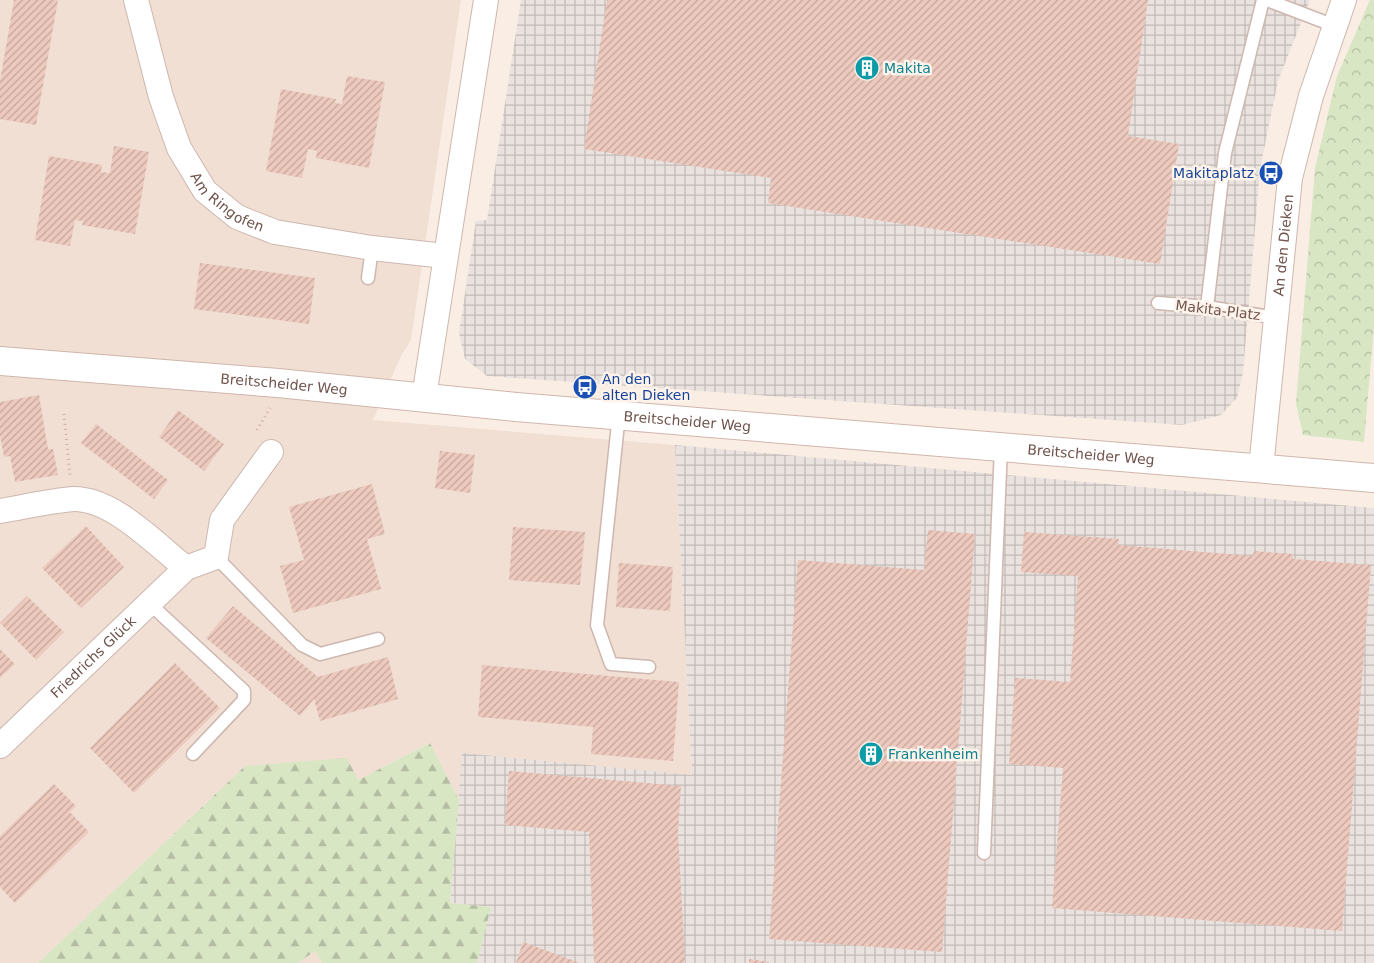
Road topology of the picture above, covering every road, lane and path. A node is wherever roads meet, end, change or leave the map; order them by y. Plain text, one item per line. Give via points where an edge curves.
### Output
1 (136, 0) edge
2 (486, 0) edge
3 (1263, 0) edge
4 (1267, 0) edge
5 (1344, 0) edge
6 (1335, 26) junction
7 (372, 248) junction
8 (445, 256) junction
9 (368, 278) dead end
10 (1158, 303) dead end
11 (1207, 307) junction
12 (1278, 318) junction
13 (0, 361) edge
14 (278, 383) junction
15 (424, 397) junction
16 (64, 414) dead end
17 (619, 414) junction
18 (1001, 447) junction
19 (271, 452) joint
20 (1261, 468) junction
21 (1374, 478) edge
22 (73, 500) junction
23 (0, 511) edge
24 (216, 557) junction
25 (186, 568) junction
26 (149, 603) junction
27 (378, 639) dead end
28 (649, 667) dead end
29 (0, 746) edge
30 (193, 754) dead end
31 (984, 852) dead end

1 - 7 street, Am Ringofen via 161,97 179,148 205,192 237,217 275,232
2 - 8 street
3 - 11 lane via 1225,154
4 - 6 lane
5 - 6 street, An den Dieken
6 - 12 street, An den Dieken via 1290,178
7 - 8 street, Am Ringofen
7 - 9 lane
8 - 15 street
10 - 11 lane, Makita-Platz
11 - 12 lane, Makita-Platz
12 - 20 street, An den Dieken
13 - 14 main road, Breitscheider Weg
14 - 15 main road, Breitscheider Weg
14 - 19 path via 269,411 251,440
15 - 17 main road, Breitscheider Weg
16 - 22 path
17 - 18 main road, Breitscheider Weg
17 - 28 lane via 598,625 611,664
18 - 20 main road, Breitscheider Weg
18 - 31 lane
19 - 24 street via 222,520
20 - 21 main road, Breitscheider Weg
22 - 23 street
22 - 25 street via 93,501 114,510
24 - 25 street, Friedrichs Glück
24 - 27 lane via 302,645 320,654
25 - 26 street, Friedrichs Glück
26 - 29 street, Friedrichs Glück
26 - 30 lane via 244,691 244,700

